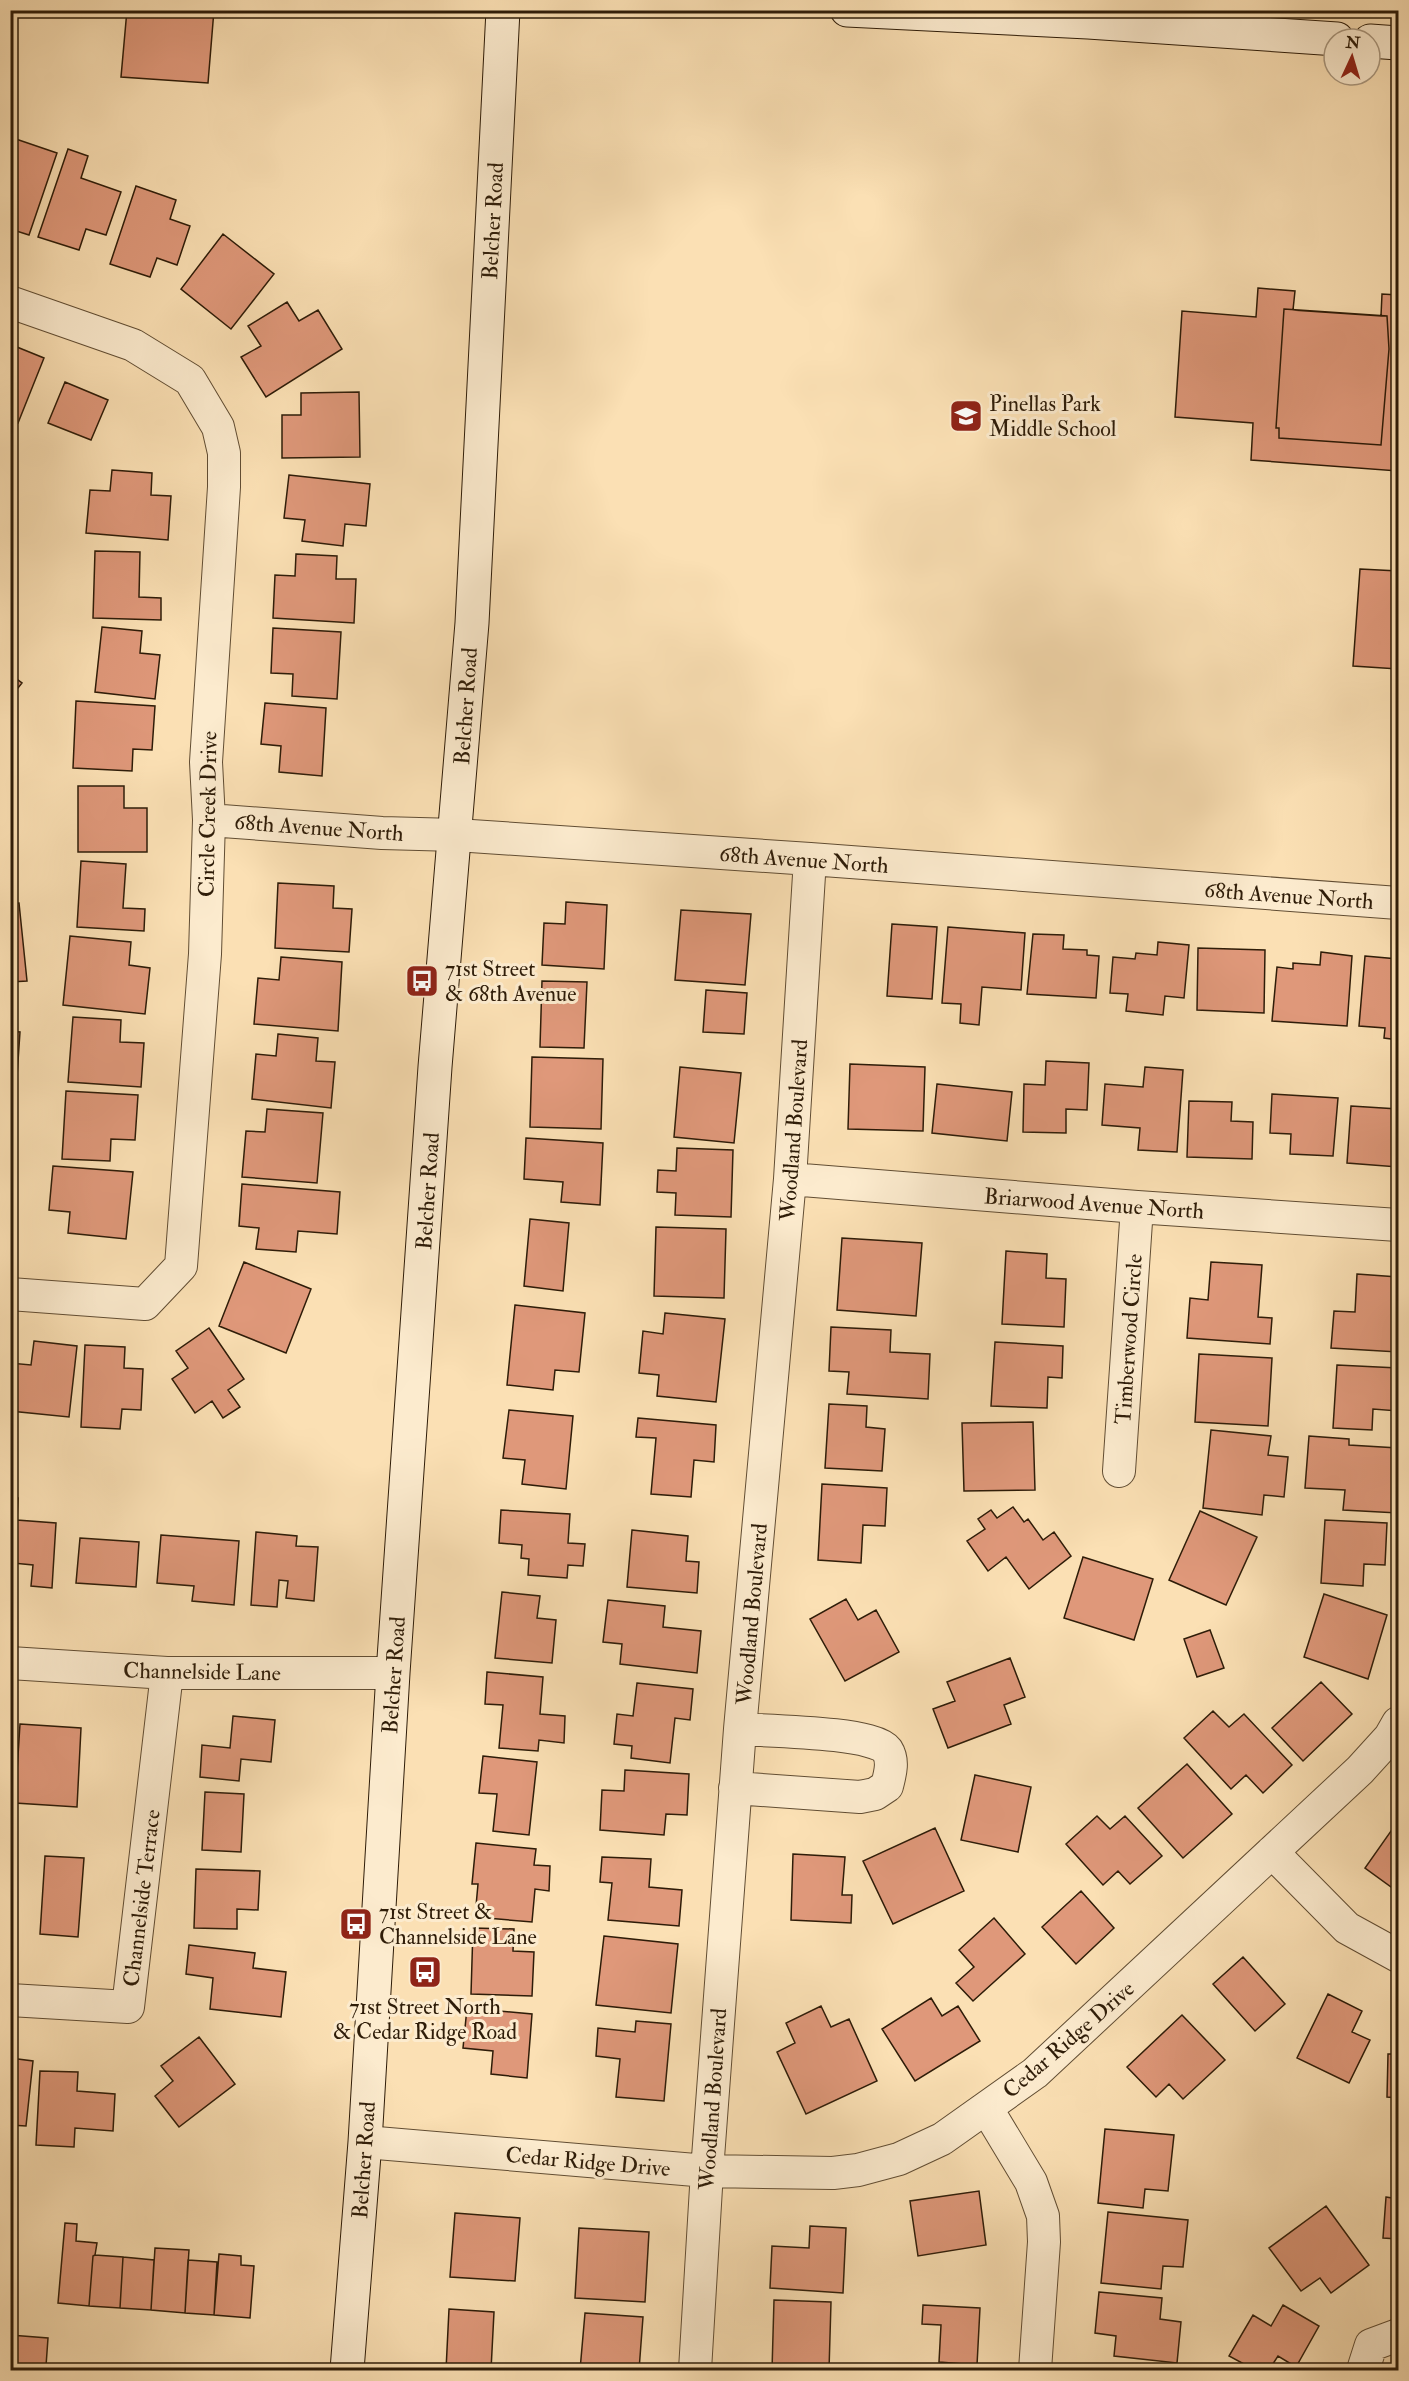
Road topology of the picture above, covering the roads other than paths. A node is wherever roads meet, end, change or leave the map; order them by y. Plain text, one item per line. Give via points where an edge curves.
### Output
1 (503, 10) edge
2 (847, 10) edge
3 (1088, 16) edge
4 (1322, 38) edge
5 (1382, 42) edge
6 (1398, 43) edge
7 (10, 302) edge
8 (209, 819) junction
9 (456, 835) junction
10 (810, 859) junction
11 (1398, 903) edge
12 (790, 1179) junction
13 (1137, 1207) junction
14 (1398, 1225) edge
15 (10, 1294) edge
16 (1119, 1471) dead end
17 (10, 1662) edge
18 (167, 1673) junction
19 (393, 1673) junction
20 (1398, 1723) edge
21 (740, 1729) junction
22 (735, 1788) junction
23 (1272, 1852) junction
24 (1398, 1956) edge
25 (10, 2000) edge
26 (987, 2109) junction
27 (365, 2142) junction
28 (707, 2171) junction
29 (347, 2370) edge
30 (695, 2370) edge
31 (1035, 2370) edge

1 - 9 main road, Belcher Road via 472,623
2 - 3 main road
3 - 4 main road
5 - 6 main road
7 - 8 street, Circle Creek Drive via 141,348 190,380 218,427 224,453 224,487 206,762
8 - 9 street, 68th Avenue North
8 - 15 street, Circle Creek Drive via 205,954 181,1266 145,1304
9 - 10 street, 68th Avenue North
9 - 19 main road, Belcher Road via 435,1067
10 - 11 street, 68th Avenue North
10 - 12 street, Woodland Boulevard
12 - 13 street, Briarwood Avenue North
12 - 21 street, Woodland Boulevard
13 - 14 street, Briarwood Avenue North
13 - 16 street, Timberwood Circle
17 - 18 street, Channelside Lane
18 - 19 street, Channelside Lane
18 - 25 street, Channelside Terrace via 128,2007
19 - 27 main road, Belcher Road
20 - 23 street, Cedar Ridge Drive via 1360,1770
21 - 22 street, Woodland Boulevard
21 - 22 street via 852,1736 886,1748 891,1760 887,1786 860,1797
22 - 28 street, Woodland Boulevard
23 - 24 street via 1347,1928
23 - 26 street, Cedar Ridge Drive via 1035,2073
26 - 28 street, Cedar Ridge Drive via 942,2139 899,2159 858,2170
26 - 31 street via 1030,2182 1043,2216
27 - 28 street, Cedar Ridge Drive
27 - 29 main road, Belcher Road
28 - 30 street, Woodland Boulevard

